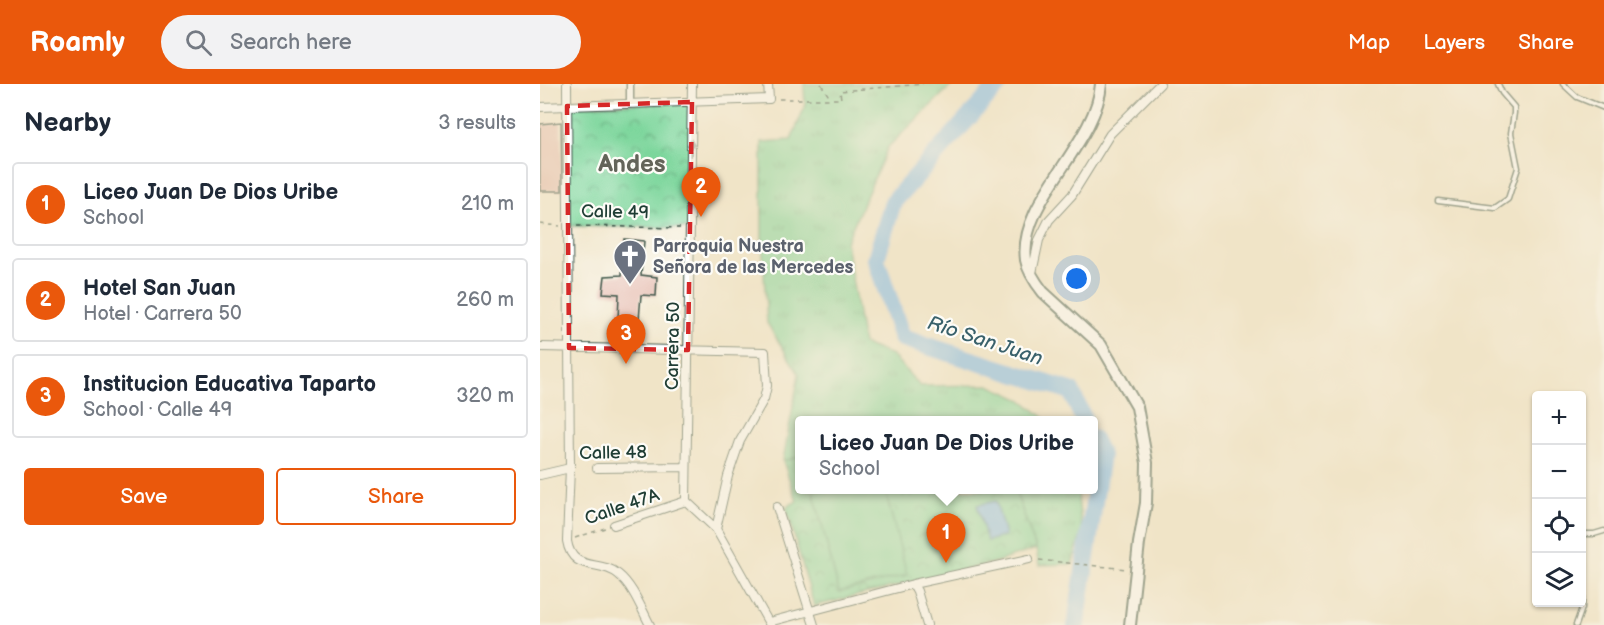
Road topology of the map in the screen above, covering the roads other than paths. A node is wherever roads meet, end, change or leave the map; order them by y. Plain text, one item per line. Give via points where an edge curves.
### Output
1 (567, 84) edge
2 (630, 84) edge
3 (692, 84) edge
4 (768, 84) edge
5 (1101, 84) edge
6 (1160, 84) edge
7 (1498, 84) edge
8 (1563, 84) edge
9 (692, 102) junction
10 (630, 104) junction
11 (567, 106) junction
12 (540, 107) edge
13 (1604, 108) edge
14 (1438, 201) dead end
15 (1032, 273) junction
16 (540, 347) edge
17 (569, 348) junction
18 (688, 350) junction
19 (686, 467) junction
20 (570, 468) junction
21 (597, 468) dead end
22 (540, 475) edge
23 (686, 501) junction
24 (777, 507) dead end
25 (614, 525) road end
26 (716, 529) junction
27 (1604, 531) edge
28 (1586, 534) edge
29 (1029, 559) road end
30 (913, 584) junction
31 (1582, 607) edge
32 (811, 611) junction
33 (770, 623) edge
34 (650, 625) edge
35 (814, 625) edge
36 (927, 625) edge
37 (1130, 625) edge
38 (1576, 625) edge

1 - 11 street
2 - 10 street
3 - 9 street, Carrera 50
4 - 9 street via 769,99
5 - 15 main road via 1089,125 1033,221 1026,261
6 - 15 street via 1110,134 1072,195 1049,220 1039,240
7 - 14 lane via 1514,107 1511,133 1518,168 1508,199 1495,208
8 - 13 lane via 1577,97
9 - 10 street
18 -> 9 street, Carrera 50
10 - 11 street
11 - 12 street
11 - 17 street
15 - 37 main road via 1043,292 1101,345 1137,407 1147,463 1146,503
16 - 17 street
17 - 18 street
17 - 20 street
18 - 19 street, Carrera 50
18 - 26 street via 765,352 764,399 740,441
19 - 21 street, Calle 48
19 - 23 street, Carrera 50
20 - 22 street, Calle 48
20 - 34 street via 568,551 592,566 616,572 627,583
23 - 25 street, Calle 47A
23 - 26 street
24 - 32 street
26 - 33 street
27 - 28 lane
29 - 30 street
30 - 32 street
30 - 36 street
31 - 38 lane
32 - 33 street
32 - 35 street

